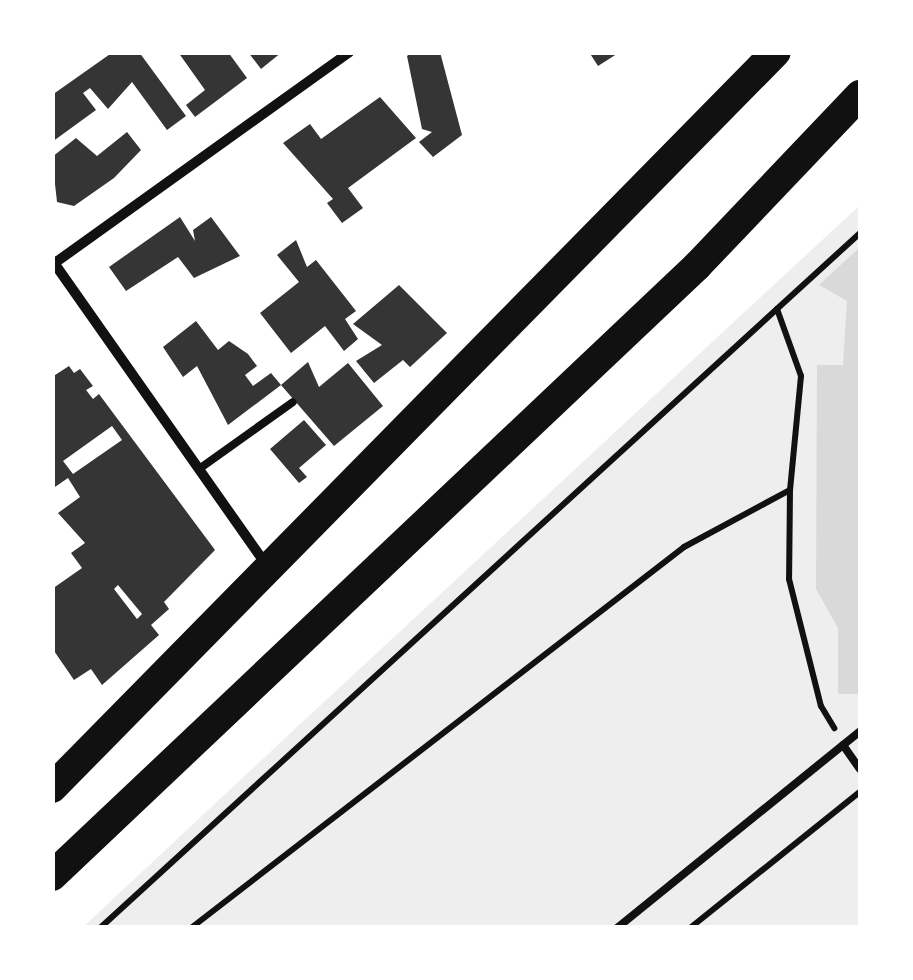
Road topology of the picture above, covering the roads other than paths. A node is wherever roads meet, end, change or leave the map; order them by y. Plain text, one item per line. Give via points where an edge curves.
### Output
1 (350, 52) edge
2 (776, 52) edge
3 (860, 84) edge
4 (860, 95) edge
5 (53, 263) edge
6 (293, 402) dead end
7 (199, 470) junction
8 (270, 571) dead end
9 (860, 731) edge
10 (843, 744) junction
11 (860, 769) edge
12 (52, 788) edge
13 (52, 864) edge
14 (52, 876) edge
15 (617, 928) edge

1 - 5 street
2 - 12 highway
3 - 13 highway
4 - 14 highway via 697,266
5 - 7 street
6 - 7 lane
7 - 8 street
9 - 10 lane
10 - 11 lane
10 - 15 lane

